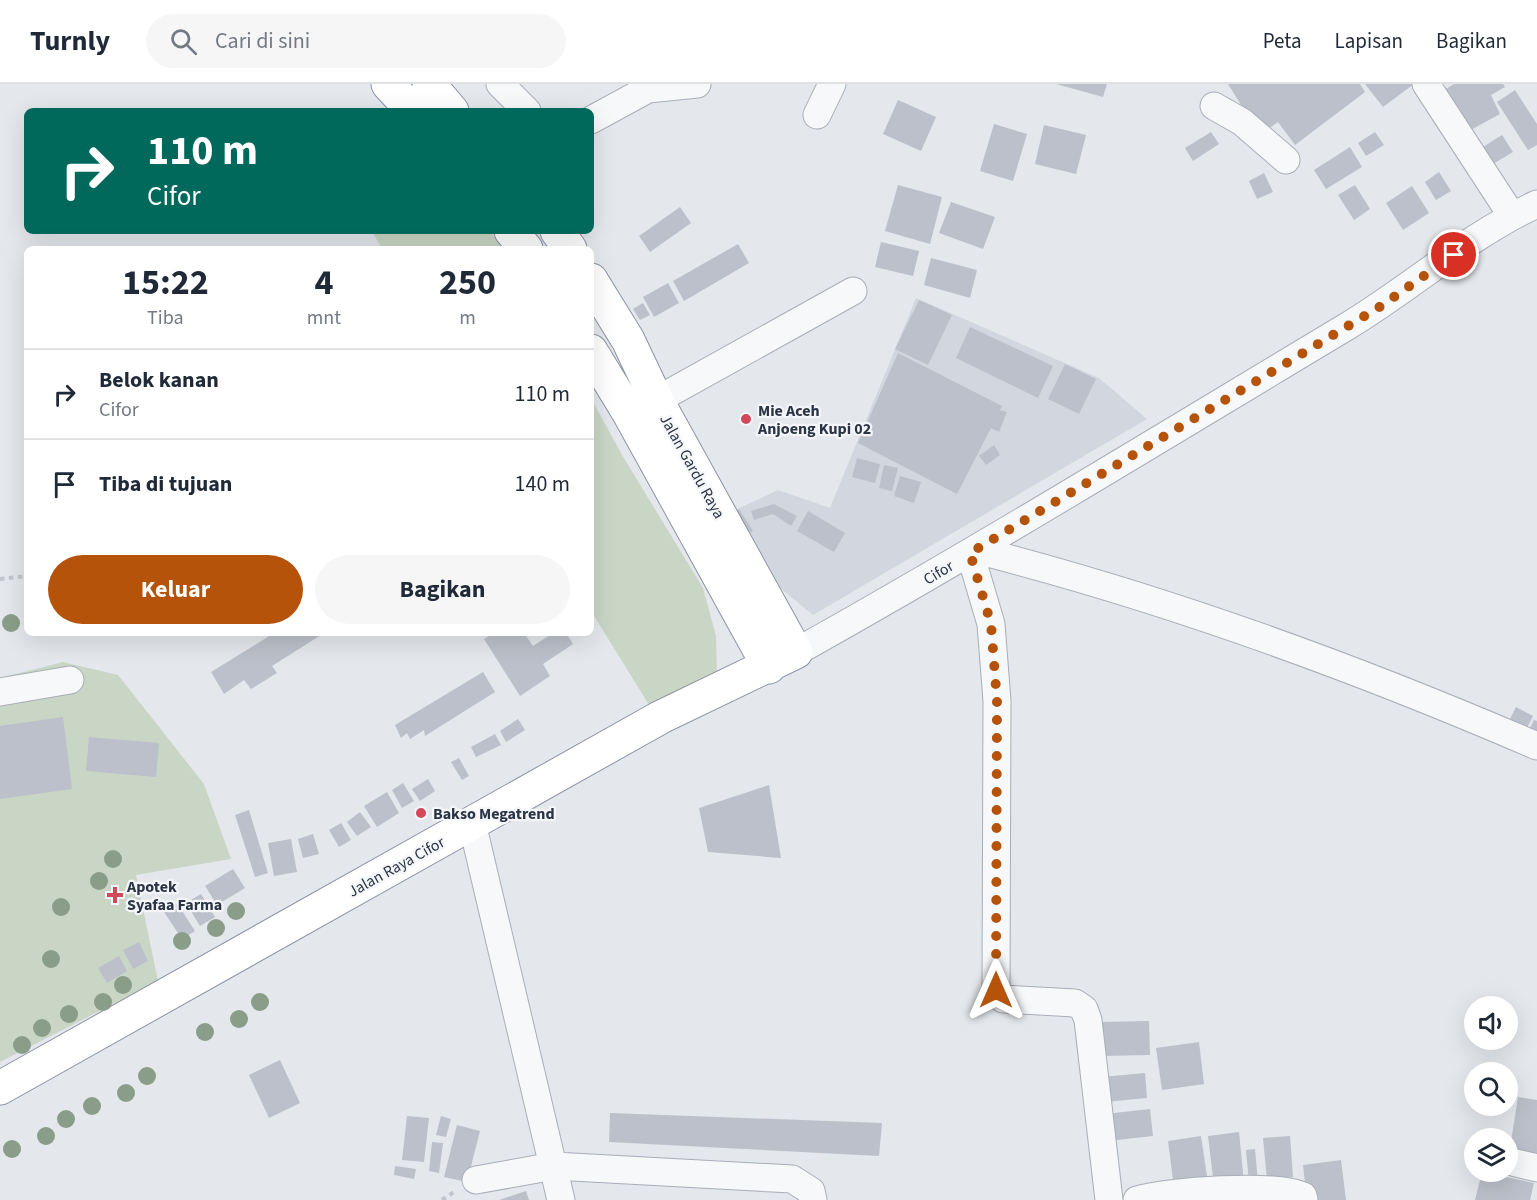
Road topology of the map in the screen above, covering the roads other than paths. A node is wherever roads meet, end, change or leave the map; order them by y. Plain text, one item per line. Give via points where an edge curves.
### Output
1 (388, 84) edge
2 (429, 84) edge
3 (500, 84) edge
4 (697, 84) edge
5 (832, 84) edge
6 (1428, 85) edge
7 (1214, 106) dead end
8 (410, 108) edge
9 (449, 108) edge
10 (524, 108) edge
11 (817, 115) dead end
12 (594, 118) edge
13 (1286, 160) dead end
14 (1537, 204) edge
15 (1512, 216) junction
16 (514, 234) edge
17 (524, 246) edge
18 (594, 285) edge
19 (854, 291) dead end
20 (594, 354) edge
21 (643, 407) junction
22 (973, 551) junction
23 (782, 659) junction
24 (70, 680) dead end
25 (0, 692) edge
26 (1537, 746) edge
27 (472, 823) junction
28 (0, 1088) edge
29 (1518, 1163) edge
30 (554, 1166) junction
31 (1537, 1168) edge
32 (476, 1180) dead end
33 (561, 1200) edge
34 (813, 1200) edge
35 (1109, 1200) edge
36 (1137, 1200) edge
37 (1304, 1200) edge

1 - 8 highway
2 - 9 highway
3 - 10 street
4 - 12 street via 648,89
5 - 11 street
6 - 15 street
7 - 13 street via 1242,122
14 - 15 street, Cifor
15 - 22 street, Cifor via 1378,308
16 - 17 highway
18 - 21 highway, Jalan Gardu Raya via 628,340
19 - 21 street
20 - 21 highway, Jalan Gardu Raya
21 - 23 highway, Jalan Gardu Raya
22 - 23 street, Cifor
22 - 26 street via 1094,581 1251,633 1368,675
22 - 35 street via 991,624 997,701 996,990 1003,999 1075,1004 1084,1009
23 - 27 highway, Jalan Raya Cifor via 661,717
24 - 25 street
27 - 28 highway, Jalan Raya Cifor
27 - 30 street
29 - 31 street
30 - 32 street
30 - 33 street
30 - 34 street via 792,1179 811,1191
36 - 37 street via 1256,1188 1294,1192

